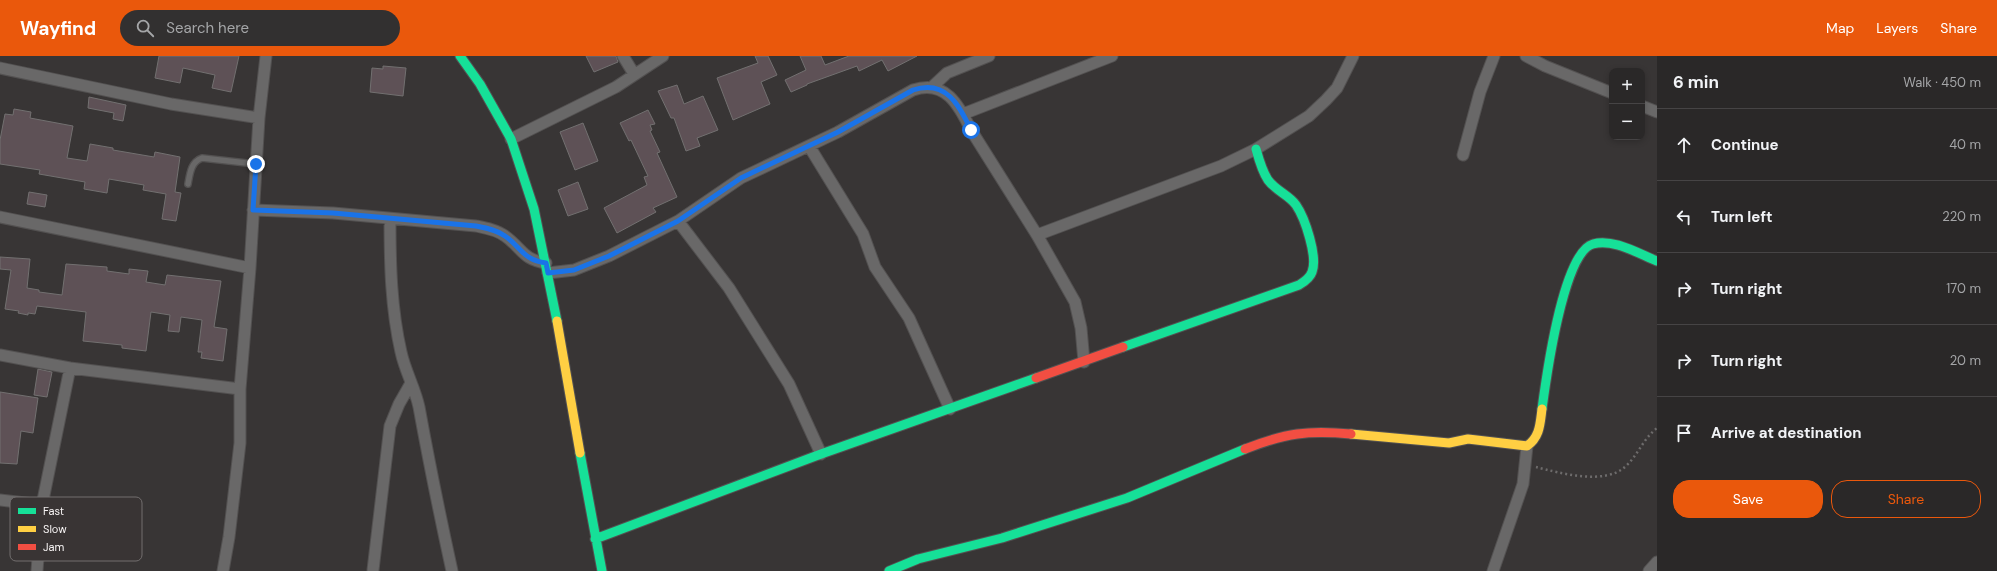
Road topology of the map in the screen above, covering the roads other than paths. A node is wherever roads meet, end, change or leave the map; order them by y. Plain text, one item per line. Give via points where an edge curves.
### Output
1 (266, 56) edge
2 (460, 56) edge
3 (623, 56) edge
4 (663, 56) edge
5 (989, 56) edge
6 (1112, 56) edge
7 (1353, 56) edge
8 (1494, 56) edge
9 (1526, 56) edge
10 (0, 68) edge
11 (634, 74) junction
12 (932, 87) junction
13 (1609, 92) edge
14 (1645, 107) edge
15 (1657, 112) edge
16 (963, 114) junction
17 (259, 118) junction
18 (511, 138) junction
19 (809, 146) junction
20 (1256, 149) junction
21 (1464, 155) dead end
22 (256, 164) junction
23 (188, 184) dead end
24 (253, 210) junction
25 (0, 217) edge
26 (390, 219) junction
27 (678, 221) junction
28 (1037, 236) junction
29 (1657, 261) edge
30 (250, 268) junction
31 (547, 268) junction
32 (0, 355) edge
33 (1084, 362) junction
34 (70, 368) junction
35 (411, 383) junction
36 (240, 389) junction
37 (950, 409) junction
38 (1527, 446) junction
39 (821, 454) junction
40 (43, 497) edge
41 (0, 500) edge
42 (10, 501) edge
43 (595, 539) junction
44 (38, 561) edge
45 (1657, 562) edge
46 (373, 570) dead end
47 (37, 571) edge
48 (223, 571) edge
49 (452, 571) edge
50 (602, 571) edge
51 (889, 571) edge
52 (1493, 571) edge
53 (1649, 571) edge

1 - 17 street
2 - 18 street via 480,84
3 - 11 street
4 - 11 street
5 - 12 street via 947,73
6 - 16 street
7 - 20 street via 1337,88 1326,100 1309,116
8 - 21 street via 1480,92
9 - 13 street
10 - 17 street via 172,104
11 - 18 street via 616,87
12 - 16 street via 950,96
12 - 19 street via 913,90
14 - 15 street
16 - 28 street
17 - 22 street
18 - 31 street via 534,208
19 - 27 street via 729,185
19 - 37 street via 863,234 875,267 909,318
20 - 28 street via 1221,166
20 - 33 street via 1262,170 1270,182 1297,206 1314,264 1313,273 1299,285
22 - 23 lane via 202,158 196,160 192,166
22 - 24 street
24 - 26 street via 333,213
24 - 30 street
25 - 30 street
26 - 31 street via 476,226 498,231 514,242 531,260
26 - 35 street via 390,273 394,311 401,353
27 - 31 street via 609,256 574,270
27 - 39 street via 729,288 789,384
28 - 33 street via 1075,302 1081,328
29 - 38 street via 1601,242 1585,247 1572,273 1557,317 1538,434
30 - 36 street
31 - 43 street
32 - 34 street
33 - 37 street
34 - 36 street
34 - 40 street
35 - 46 street via 390,426
35 - 49 street via 418,405
36 - 48 street via 240,442
37 - 39 street
38 - 51 street via 1468,439 1448,443 1423,442 1320,431 1290,434 1265,441 1127,498 1009,536 918,559
38 - 52 street via 1523,484
39 - 43 street
41 - 42 street
43 - 50 street
44 - 47 street
45 - 53 street

